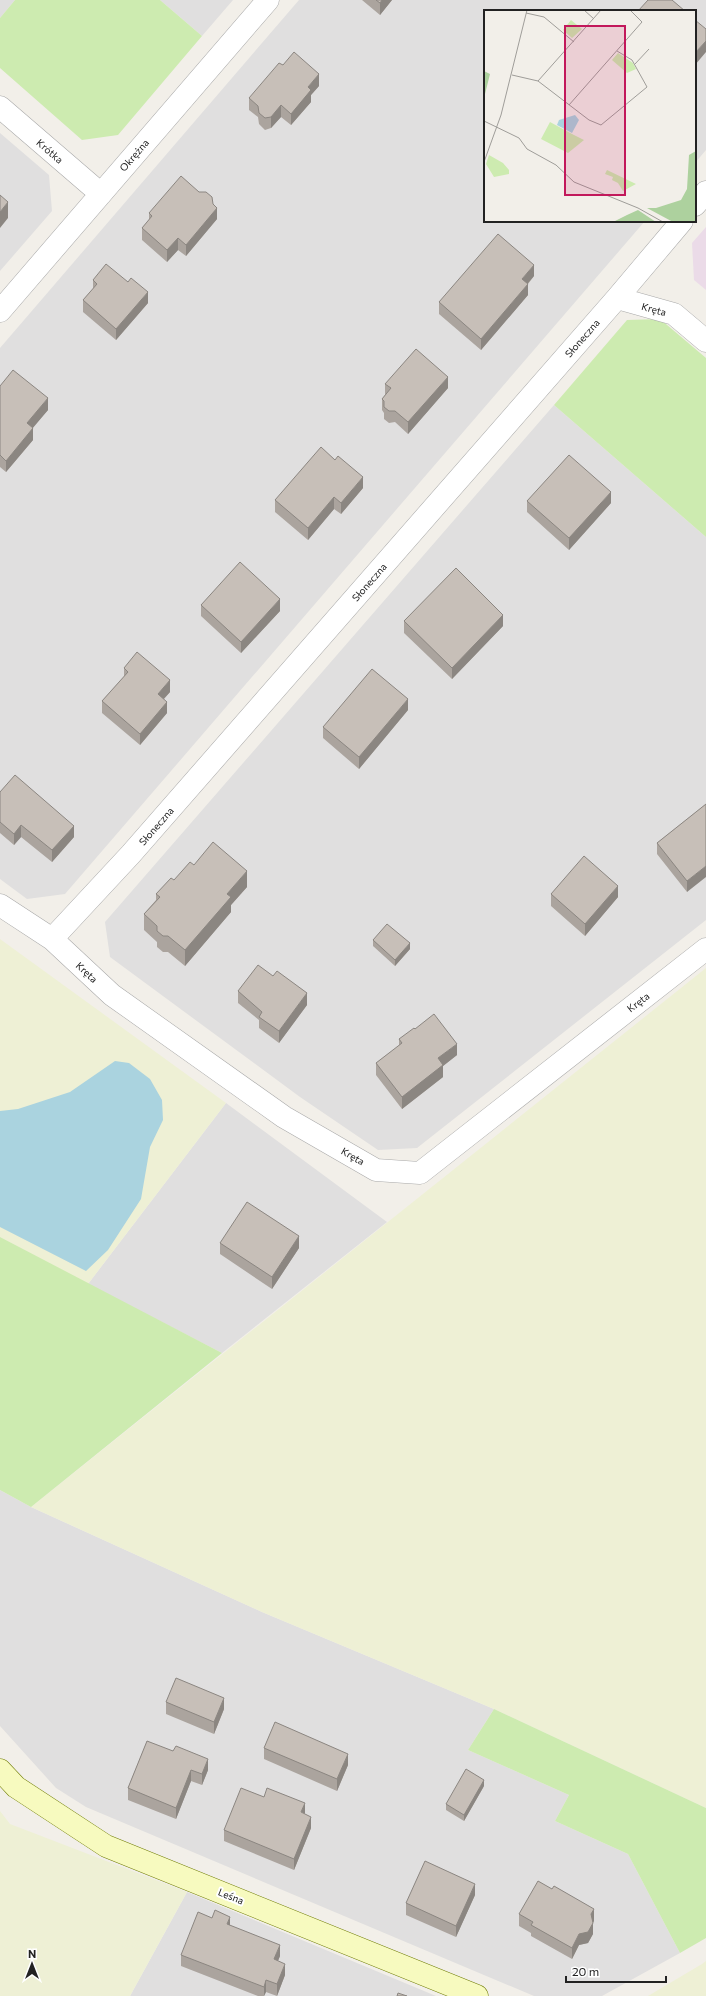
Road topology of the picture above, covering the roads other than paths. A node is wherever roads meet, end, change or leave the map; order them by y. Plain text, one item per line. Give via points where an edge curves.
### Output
1 (268, 0) edge
2 (0, 107) edge
3 (706, 192) edge
4 (101, 194) junction
5 (696, 204) edge
6 (681, 222) edge
7 (616, 298) junction
8 (0, 311) edge
9 (706, 341) edge
10 (0, 905) edge
11 (52, 939) junction
12 (706, 949) edge
13 (0, 1770) edge
14 (477, 1996) edge

1 - 4 street, Okrężna
2 - 4 street, Krótka
3 - 5 street
4 - 8 street, Okrężna
6 - 7 street, Słoneczna
7 - 9 street, Kręta via 674,314
7 - 11 street, Słoneczna via 141,842
10 - 11 street, Kręta
11 - 12 street, Kręta via 112,995 284,1117 376,1170 420,1172
13 - 14 street, Leśna via 16,1788 106,1846

